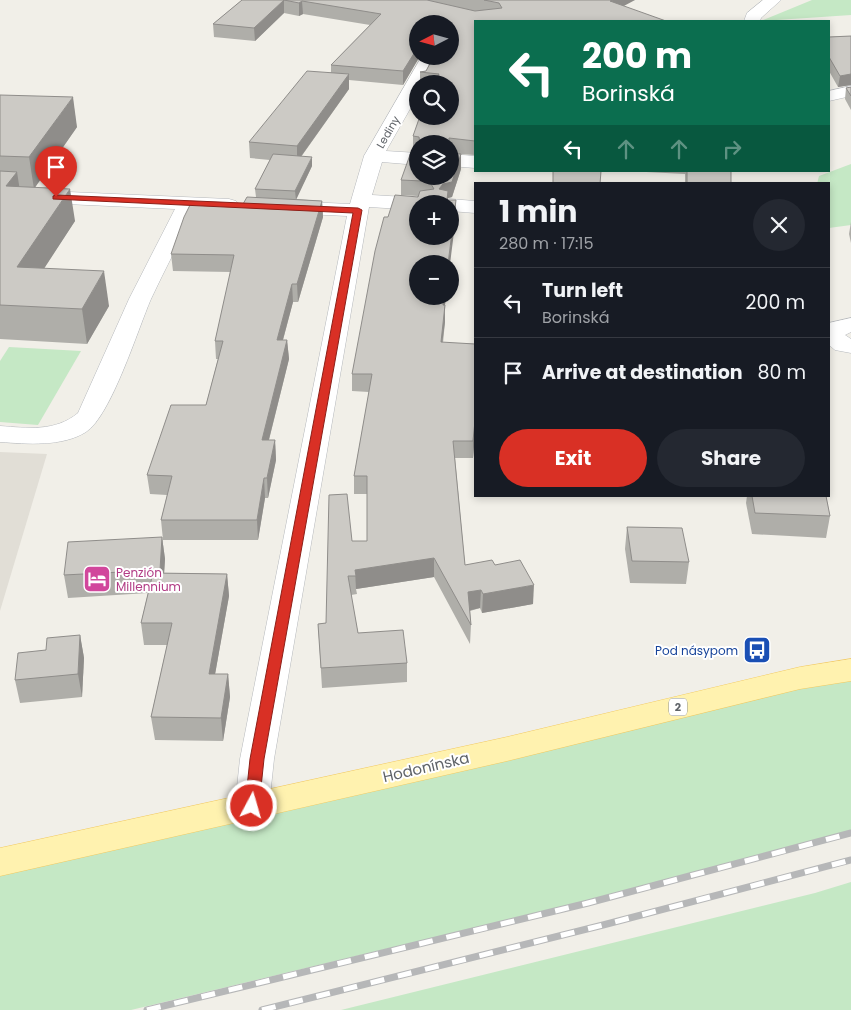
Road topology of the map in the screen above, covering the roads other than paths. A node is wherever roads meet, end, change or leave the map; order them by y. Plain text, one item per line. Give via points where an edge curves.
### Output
1 (773, 0) edge
2 (752, 20) edge
3 (426, 65) edge
4 (851, 91) edge
5 (830, 96) edge
6 (374, 156) junction
7 (409, 158) edge
8 (459, 161) edge
9 (474, 162) edge
10 (0, 195) edge
11 (188, 204) junction
12 (409, 204) edge
13 (359, 206) junction
14 (459, 206) edge
15 (474, 207) edge
16 (851, 325) edge
17 (851, 346) edge
18 (0, 434) edge
19 (851, 670) edge
20 (252, 806) junction
21 (0, 862) edge

1 - 2 street
3 - 6 street, Lediny
4 - 5 street
6 - 7 street, Lediny
6 - 13 street, Lediny
8 - 9 street
10 - 11 street
11 - 13 street
11 - 18 street via 140,299 85,421 64,432 35,436
12 - 13 street
13 - 20 street, Lediny via 259,749
14 - 15 street
16 - 17 street via 837,328 833,336 843,345
19 - 20 main road, Hodonínska / 2 via 800,678
20 - 21 main road, Hodonínska / 2

